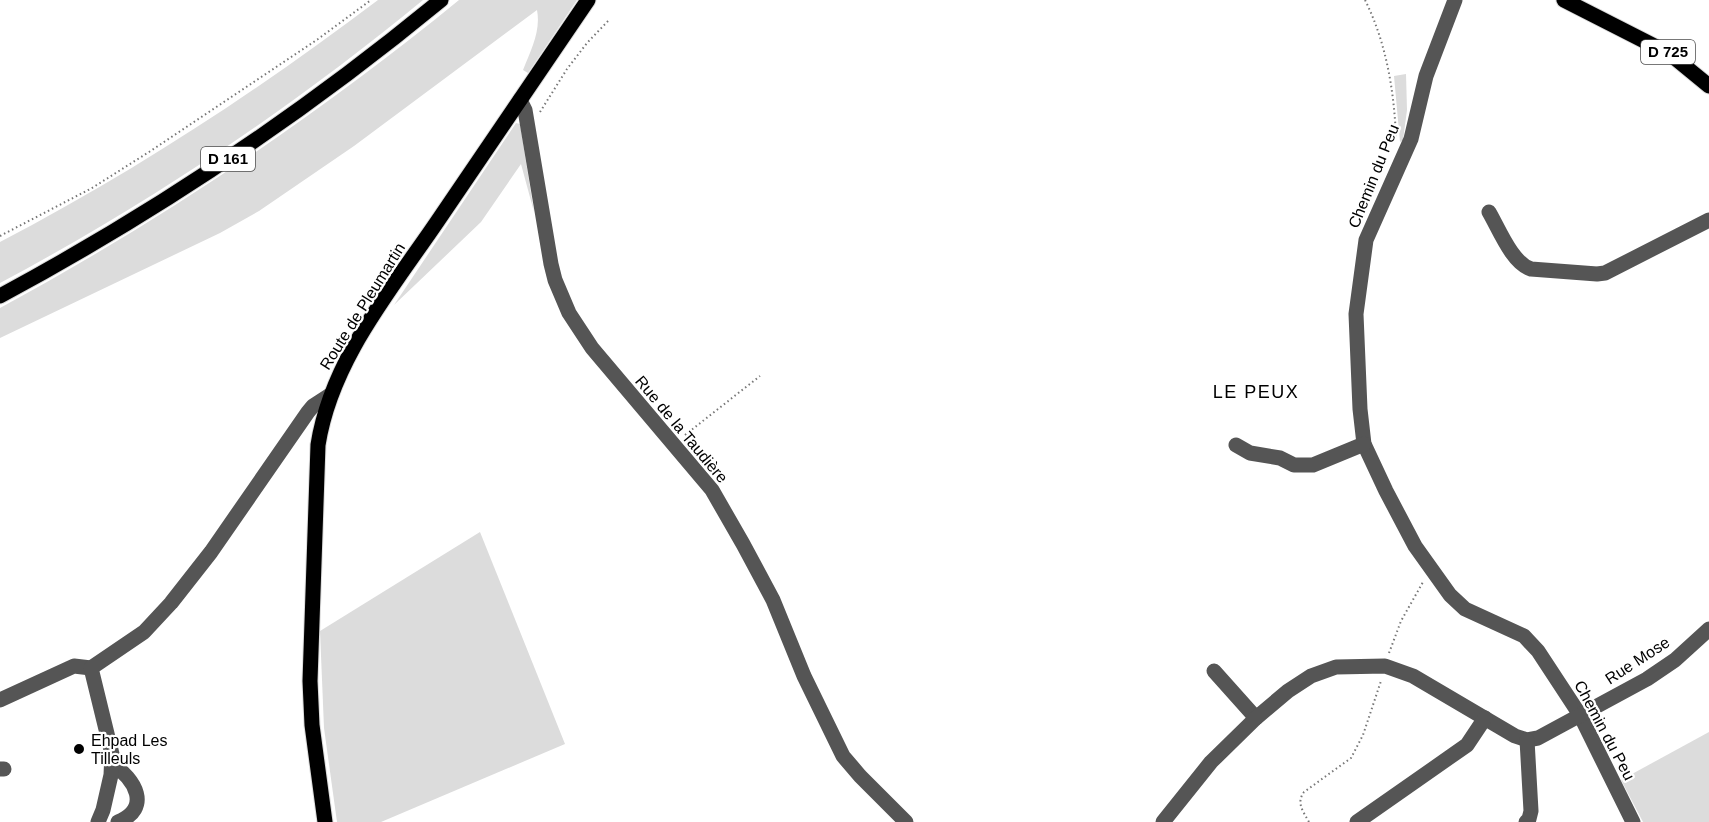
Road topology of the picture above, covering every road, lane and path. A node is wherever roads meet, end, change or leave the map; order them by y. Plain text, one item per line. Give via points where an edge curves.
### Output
1 (371, 0) edge
2 (441, 0) edge
3 (588, 0) edge
4 (1365, 0) edge
5 (1455, 0) edge
6 (1564, 0) edge
7 (609, 20) dead end
8 (1709, 86) edge
9 (520, 100) junction
10 (528, 126) junction
11 (1396, 141) dead end
12 (1489, 212) dead end
13 (1709, 220) edge
14 (0, 236) edge
15 (0, 296) edge
16 (760, 376) dead end
17 (330, 395) junction
18 (673, 444) junction
19 (1364, 444) junction
20 (1236, 445) dead end
21 (1432, 572) junction
22 (1709, 629) edge
23 (1385, 666) junction
24 (91, 668) junction
25 (1214, 671) dead end
26 (0, 700) edge
27 (1580, 715) junction
28 (1485, 717) junction
29 (1256, 718) junction
30 (1527, 740) junction
31 (112, 764) junction
32 (98, 822) edge
33 (118, 822) edge
34 (325, 822) edge
35 (906, 822) edge
36 (1163, 822) edge
37 (1309, 822) edge
38 (1357, 822) edge
39 (1526, 822) edge
40 (1633, 822) edge

1 - 14 path via 149,153
2 - 15 main road, D 161 via 220,164 108,235
3 - 9 main road, Route de Pleumartin
4 - 11 path via 1389,74
5 - 19 street, Chemin du Peu via 1426,76 1411,139 1366,240 1356,314
6 - 8 main road, D 725 via 1670,54
7 - 10 path via 567,69 545,107
9 - 10 street, Rue de la Taudière
9 - 17 main road, Route de Pleumartin via 374,316
10 - 18 street, Rue de la Taudière via 551,264 561,296 592,348
12 - 13 street via 1523,266 1597,274
16 - 18 path
17 - 24 street via 308,412 171,603 144,632
17 - 34 main road, Route de Pleumartin via 318,445 310,669 312,725
18 - 35 street, Rue de la Taudière via 712,490 743,544 773,600 843,756
19 - 20 street via 1313,465 1294,465
19 - 21 street, Chemin du Peu
21 - 23 path via 1419,586 1401,621
21 - 27 street, Chemin du Peu via 1465,609 1518,632 1532,643
22 - 27 street, Rue Mose via 1647,679
23 - 28 street via 1413,676
23 - 29 street via 1336,667 1311,676
23 - 37 path via 1351,758 1300,798
24 - 26 street via 74,666
24 - 31 street
25 - 29 street
27 - 30 street, Rue Mose
27 - 40 street, Chemin du Peu
28 - 30 street
28 - 38 street via 1467,745
29 - 36 street via 1211,762
30 - 39 street via 1531,811
31 - 32 street
31 - 33 street via 127,777 138,798 132,814

